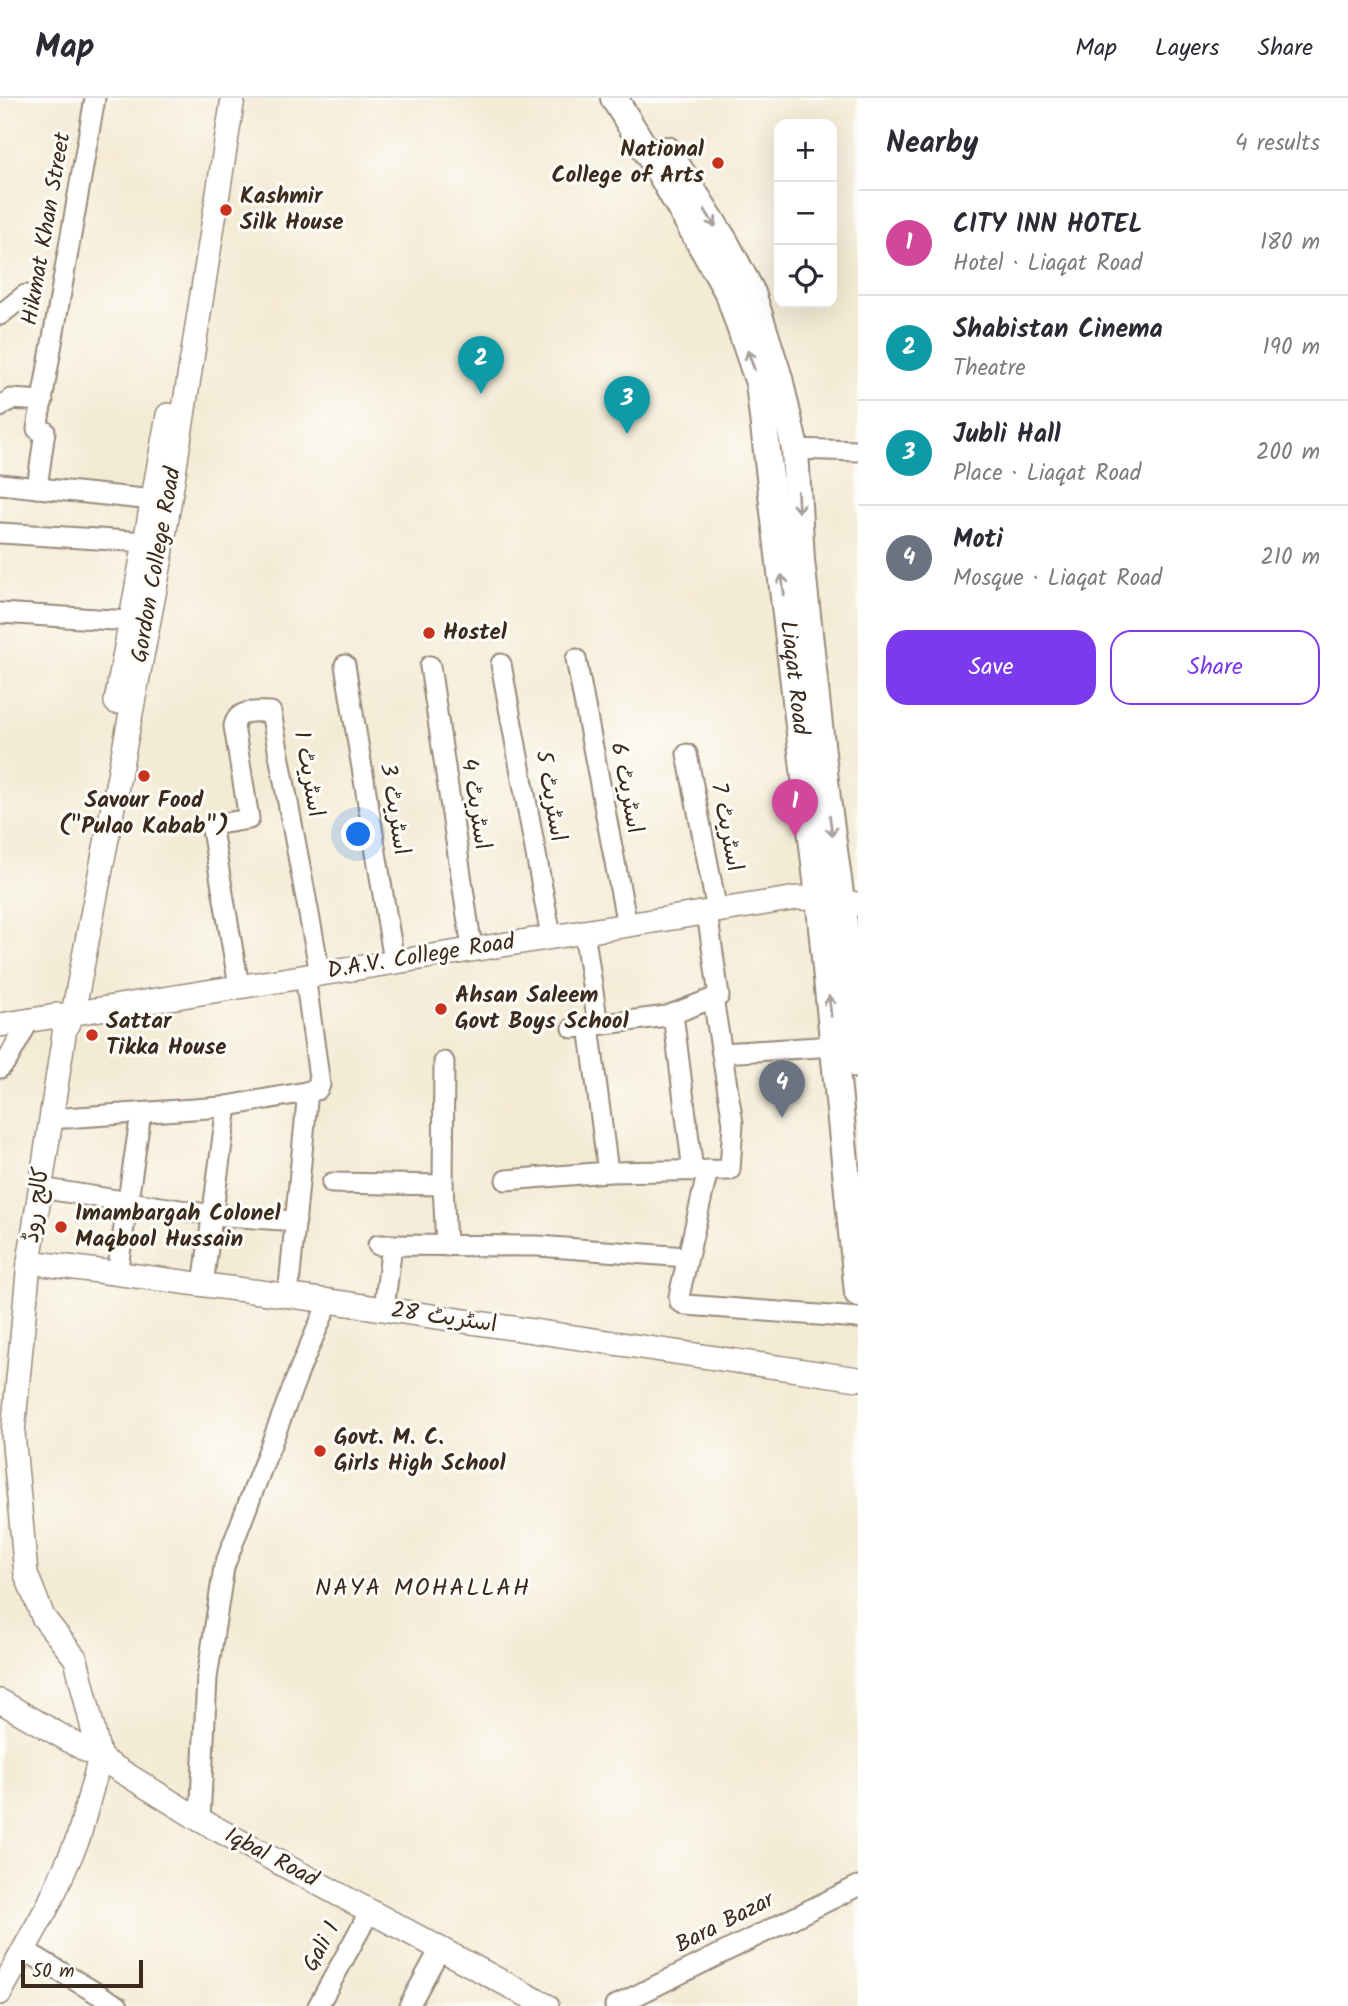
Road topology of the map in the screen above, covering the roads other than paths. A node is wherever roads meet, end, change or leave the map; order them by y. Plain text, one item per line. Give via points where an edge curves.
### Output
1 (95, 98) edge
2 (219, 98) edge
3 (233, 98) edge
4 (614, 98) edge
5 (635, 98) edge
6 (25, 295) dead end
7 (0, 315) edge
8 (43, 401) junction
9 (0, 407) edge
10 (795, 449) junction
11 (858, 451) edge
12 (0, 484) edge
13 (37, 488) junction
14 (153, 500) junction
15 (0, 533) edge
16 (146, 542) junction
17 (0, 613) edge
18 (130, 621) junction
19 (576, 659) dead end
20 (501, 664) dead end
21 (345, 665) dead end
22 (430, 666) dead end
23 (687, 754) dead end
24 (840, 902) edge
25 (712, 911) junction
26 (627, 925) junction
27 (584, 931) junction
28 (551, 936) junction
29 (472, 949) junction
30 (394, 961) junction
31 (312, 974) junction
32 (239, 986) junction
33 (713, 998) junction
34 (673, 1014) junction
35 (30, 1019) junction
36 (65, 1019) junction
37 (0, 1026) edge
38 (587, 1026) junction
39 (834, 1046) junction
40 (722, 1054) junction
41 (444, 1062) dead end
42 (858, 1065) edge
43 (0, 1068) edge
44 (308, 1091) junction
45 (227, 1106) junction
46 (141, 1112) junction
47 (50, 1119) junction
48 (700, 1171) junction
49 (608, 1172) junction
50 (506, 1180) dead end
51 (332, 1183) dead end
52 (443, 1185) junction
53 (40, 1188) junction
54 (128, 1201) junction
55 (212, 1215) junction
56 (296, 1221) junction
57 (446, 1245) junction
58 (686, 1257) junction
59 (29, 1262) junction
60 (117, 1273) junction
61 (203, 1285) junction
62 (858, 1293) edge
63 (288, 1296) junction
64 (329, 1301) junction
65 (384, 1309) junction
66 (858, 1318) edge
67 (858, 1379) edge
68 (13, 1433) junction
69 (0, 1457) edge
70 (0, 1700) edge
71 (100, 1758) junction
72 (200, 1820) junction
73 (858, 1886) edge
74 (370, 1911) junction
75 (440, 1949) junction
76 (24, 1950) junction
77 (0, 1993) edge
78 (118, 2006) edge
79 (318, 2006) edge
80 (408, 2006) edge
81 (547, 2006) edge
82 (615, 2006) edge

1 - 8 street, Hikmat Khan Street
2 - 14 street, Gordon College Road
3 - 36 street, Gordon College Road via 159,568
24 -> 4 main road, Liaqat Road via 759,383 729,294
5 -> 10 main road, Liaqat Road via 752,293 779,377
6 - 7 street
8 - 9 street via 10,399
8 - 13 street, Hikmat Khan Street via 37,429 45,431
10 - 11 street
10 -> 24 main road, Liaqat Road via 801,560
12 - 13 street
13 - 14 street
14 - 16 street, Gordon College Road
15 - 16 street
16 - 18 street, Gordon College Road
17 - 18 street
18 - 36 street, Gordon College Road
19 - 26 street, اسٹریٹ 6
20 - 28 street, اسٹریٹ 5
21 - 30 street, اسٹریٹ 3
22 - 29 street, اسٹریٹ 4
23 - 25 street, اسٹریٹ 7
24 - 25 street, D.A.V. College Road via 797,898
39 -> 24 main road, Liaqat Road
24 - 42 main road, Liaqat Road
25 - 26 street, D.A.V. College Road
25 - 33 street, اسٹریٹ 7 via 719,996
26 - 27 street, D.A.V. College Road
27 - 28 street, D.A.V. College Road
27 - 38 street
28 - 29 street, D.A.V. College Road
29 - 30 street, D.A.V. College Road
30 - 31 street, D.A.V. College Road
31 - 32 street, D.A.V. College Road
31 - 32 street, اسٹریٹ 1 via 271,712 242,713 233,726 249,819 219,824 212,830
31 - 44 street via 320,1085
32 - 36 street, D.A.V. College Road
33 - 34 street
33 - 40 street
34 - 38 street
34 - 48 street
35 - 36 street, D.A.V. College Road
35 - 37 street, D.A.V. College Road
35 - 43 street
36 - 47 street, کالج روڈ
38 - 49 street
39 - 40 street
39 - 62 main road, Liaqat Road
40 - 48 street via 733,1123 730,1170
41 - 52 street
44 - 45 street
44 - 56 street
45 - 46 street
45 - 55 street
46 - 47 street
46 - 54 street
47 - 53 street, کالج روڈ
48 - 49 street
48 - 58 street
49 - 50 street
51 - 52 street
52 - 57 street
53 - 54 street
53 - 59 street, کالج روڈ
54 - 55 street
54 - 60 street
55 - 56 street
55 - 61 street
56 - 63 street
57 - 58 street via 538,1246
57 - 65 street via 385,1245
58 - 66 street via 678,1296 686,1306
59 - 60 street, اسٹریٹ 28
59 - 68 street, کالج روڈ
60 - 61 street, اسٹریٹ 28
61 - 63 street, اسٹریٹ 28
63 - 64 street, اسٹریٹ 28
64 - 65 street, اسٹریٹ 28
64 - 72 street via 224,1567 207,1678
65 - 67 street, اسٹریٹ 28
68 - 69 street
68 - 71 street, کالج روڈ via 26,1574 43,1616 76,1660
70 - 71 street, Iqbal Road
71 - 72 street, Iqbal Road
71 - 76 street via 78,1839
72 - 74 street, Iqbal Road
73 - 82 street, Bara Bazar
74 - 75 street, Iqbal Road
74 - 79 street, Gali 1
75 - 80 street
75 - 81 street, Iqbal Road
76 - 77 street
76 - 78 street

